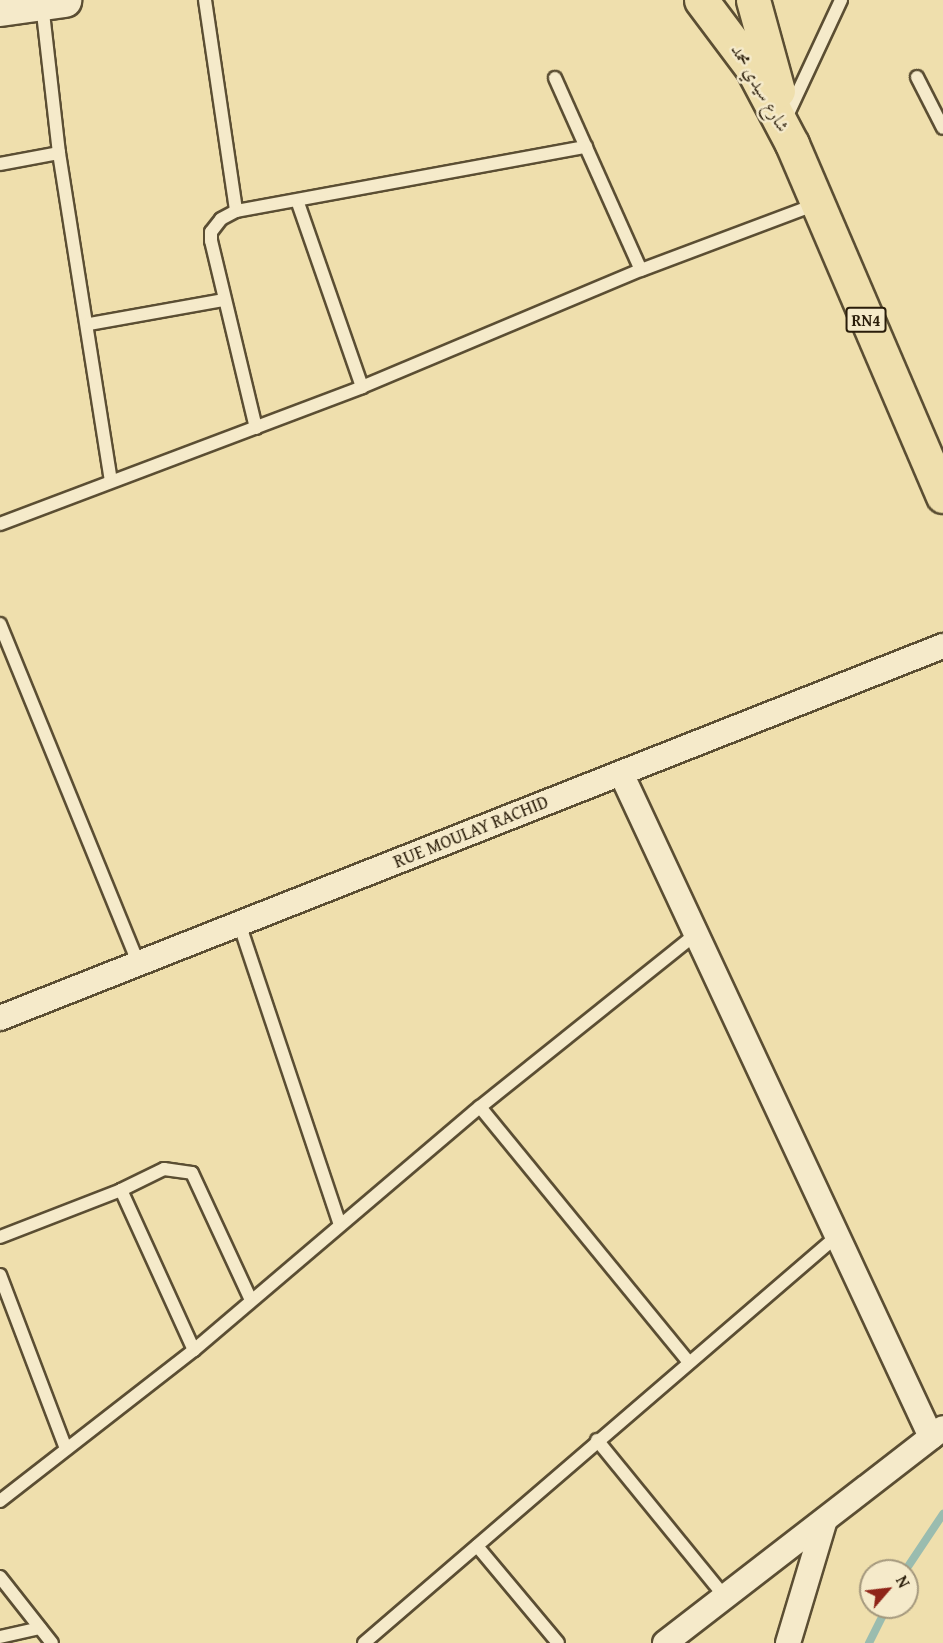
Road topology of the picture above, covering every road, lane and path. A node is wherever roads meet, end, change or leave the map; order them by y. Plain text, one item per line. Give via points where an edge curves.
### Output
1 (205, 0) edge
2 (701, 0) edge
3 (753, 0) edge
4 (841, 0) edge
5 (53, 1) edge
6 (0, 9) edge
7 (917, 76) dead end
8 (555, 78) dead end
9 (943, 128) edge
10 (789, 131) junction
11 (586, 147) junction
12 (59, 153) junction
13 (0, 164) edge
14 (298, 203) junction
15 (817, 204) junction
16 (236, 211) junction
17 (640, 270) junction
18 (224, 300) junction
19 (89, 324) junction
20 (362, 387) junction
21 (256, 428) junction
22 (111, 481) junction
23 (943, 496) edge
24 (0, 524) edge
25 (1, 628) edge
26 (943, 646) edge
27 (621, 773) junction
28 (239, 923) junction
29 (696, 933) junction
30 (138, 963) junction
31 (0, 1018) edge
32 (480, 1107) junction
33 (121, 1190) junction
34 (340, 1224) junction
35 (837, 1236) junction
36 (0, 1237) edge
37 (0, 1275) edge
38 (251, 1300) junction
39 (194, 1350) junction
40 (688, 1361) junction
41 (937, 1432) edge
42 (597, 1440) junction
43 (66, 1449) junction
44 (0, 1501) edge
45 (825, 1520) junction
46 (477, 1546) junction
47 (0, 1577) edge
48 (726, 1598) junction
49 (40, 1628) junction
50 (0, 1637) edge
51 (52, 1643) edge
52 (364, 1643) edge
53 (558, 1643) edge
54 (665, 1643) edge
55 (788, 1643) edge

1 - 16 lane
2 - 10 main road, شارع سيدي محمد / RN4 via 752,68
3 - 10 main road, شارع سيدي محمد / RN4
4 - 10 lane
5 - 6 street
5 - 12 lane
7 - 9 lane
8 - 11 lane
10 - 15 main road, RN4
11 - 14 lane
11 - 17 lane
12 - 13 lane
12 - 19 lane
14 - 16 lane
14 - 20 lane
15 - 17 lane
15 - 23 main road, RN4
16 - 18 lane via 211,232
17 - 20 lane
18 - 19 lane
18 - 21 lane
19 - 22 lane
20 - 21 lane
21 - 22 lane
22 - 24 lane
25 - 30 lane
26 - 27 street, RUE MOULAY RACHID
27 - 28 street, RUE MOULAY RACHID
27 - 29 street
28 - 30 street, RUE MOULAY RACHID
28 - 34 lane
29 - 32 lane
29 - 35 street
30 - 31 street, RUE MOULAY RACHID
32 - 34 lane
32 - 40 lane
33 - 36 lane
33 - 38 lane via 164,1169 192,1173
33 - 39 lane
34 - 38 lane
35 - 40 lane
35 - 41 street
37 - 43 lane
38 - 39 lane
39 - 43 lane
40 - 42 lane
41 - 45 street
42 - 46 lane
42 - 48 lane
43 - 44 lane
45 - 48 street
45 - 55 street
46 - 52 lane
46 - 53 lane
47 - 49 lane
48 - 54 street
49 - 50 lane
49 - 51 lane

